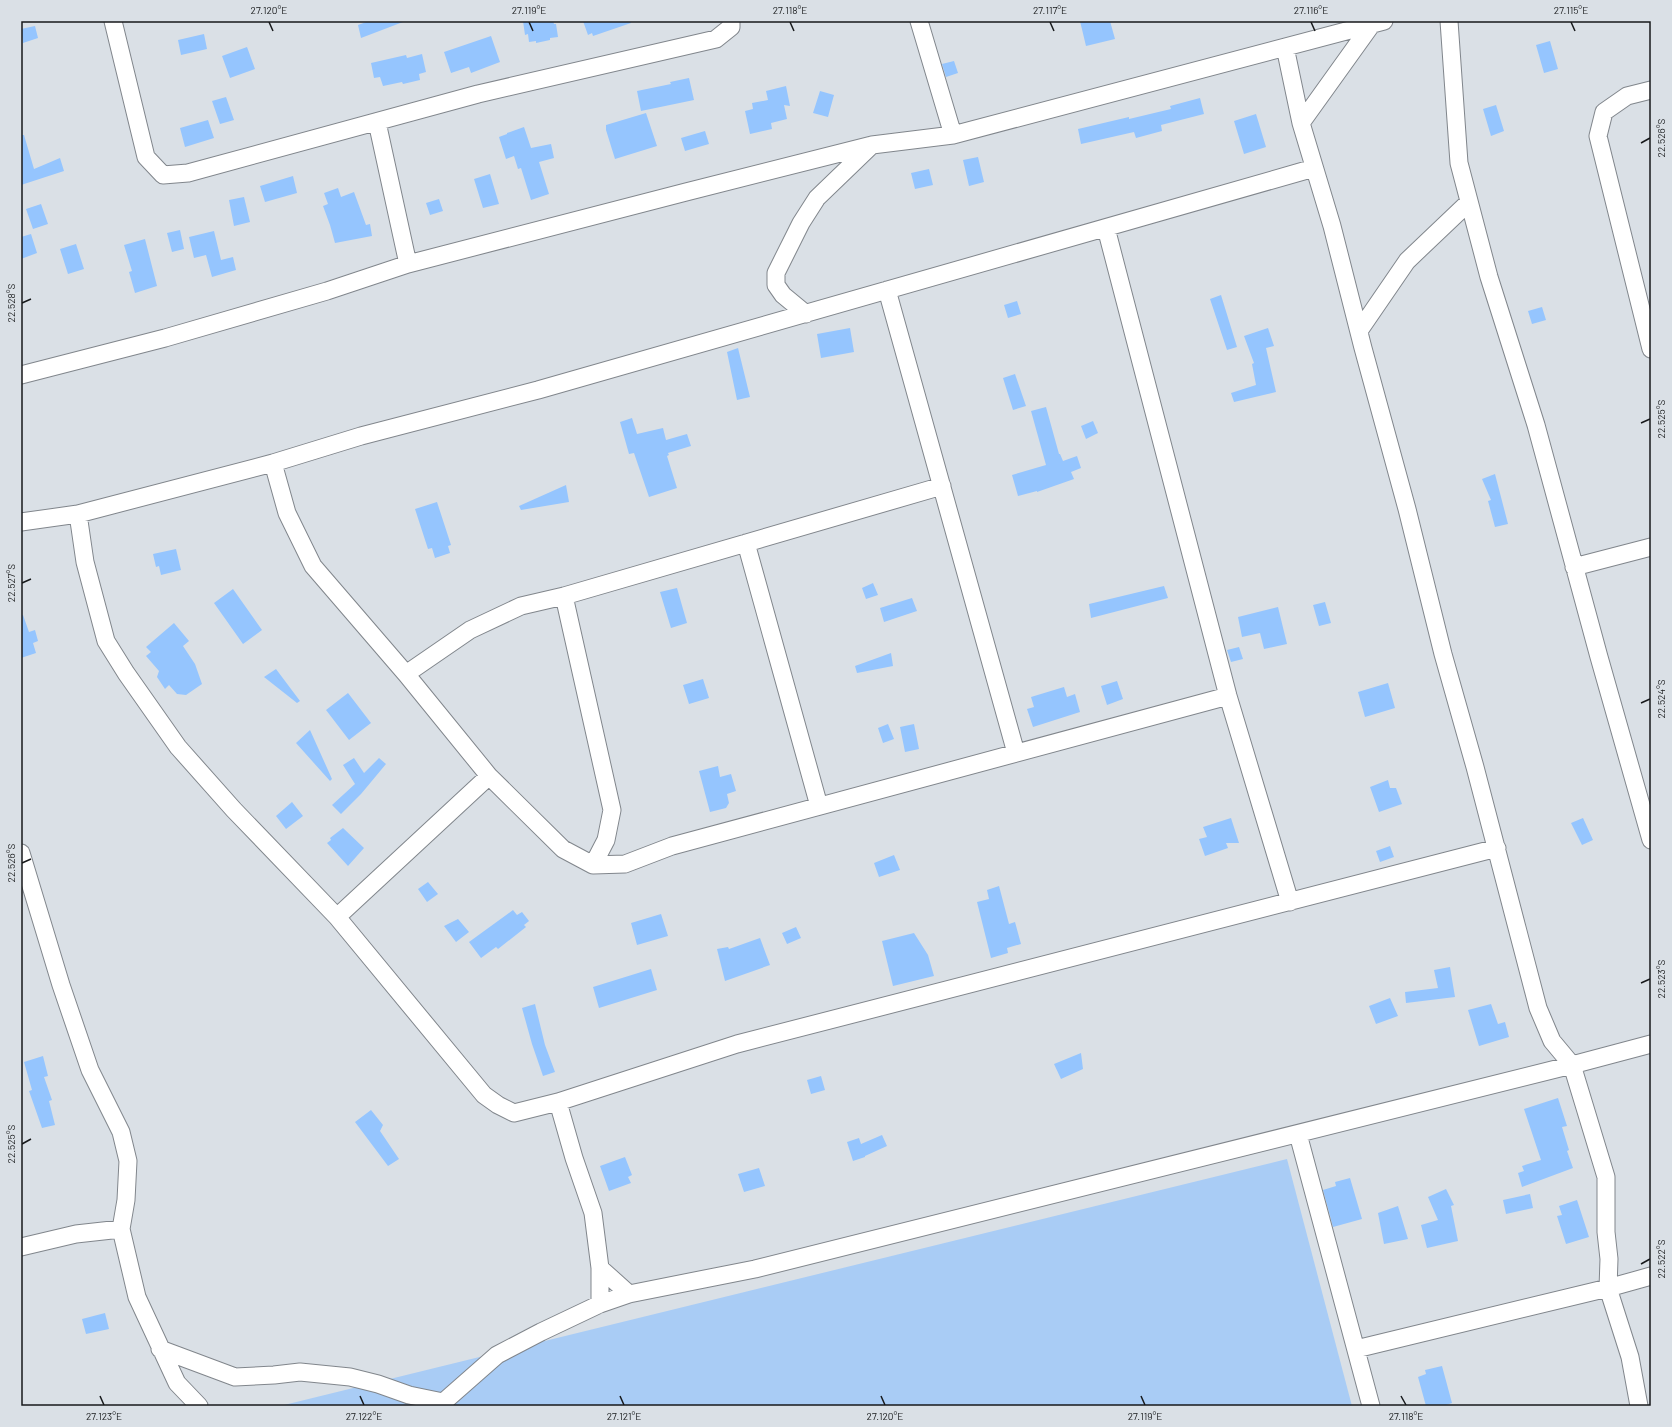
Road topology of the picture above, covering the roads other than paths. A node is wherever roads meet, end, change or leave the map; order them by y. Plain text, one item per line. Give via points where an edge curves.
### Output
1 (113, 21) edge
2 (731, 21) edge
3 (919, 21) edge
4 (1449, 21) edge
5 (1378, 22) edge
6 (1285, 47) junction
7 (1651, 90) edge
8 (377, 122) junction
9 (1301, 123) junction
10 (953, 135) junction
11 (872, 145) junction
12 (1314, 168) junction
13 (1469, 202) junction
14 (1106, 228) junction
15 (408, 264) junction
16 (887, 290) junction
17 (806, 314) junction
18 (1359, 332) junction
19 (1651, 349) edge
20 (21, 375) edge
21 (273, 464) junction
22 (942, 486) junction
23 (78, 514) junction
24 (21, 522) edge
25 (746, 543) junction
26 (1651, 547) edge
27 (1574, 568) junction
28 (564, 596) junction
29 (406, 674) junction
30 (1228, 696) junction
31 (1016, 753) junction
32 (489, 776) junction
33 (819, 806) junction
34 (1651, 840) edge
35 (1496, 848) junction
36 (21, 853) edge
37 (593, 865) junction
38 (1290, 902) junction
39 (337, 917) junction
40 (1651, 1044) edge
41 (1572, 1065) junction
42 (558, 1102) junction
43 (1298, 1134) junction
44 (121, 1229) junction
45 (21, 1247) edge
46 (600, 1268) junction
47 (1651, 1276) edge
48 (1608, 1288) junction
49 (629, 1294) junction
50 (600, 1304) junction
51 (160, 1349) junction
52 (1356, 1349) junction
53 (441, 1404) edge
54 (199, 1406) edge
55 (1371, 1406) edge
56 (1639, 1406) edge

1 - 8 street via 146,156 163,175 188,173
2 - 8 street via 731,27 716,39 478,94
3 - 10 street
4 - 13 street via 1459,163
5 - 6 street
5 - 9 street
6 - 9 street
6 - 10 street
7 - 19 street via 1627,96 1604,112 1598,136
8 - 15 street
9 - 12 street
10 - 11 street
11 - 15 street
11 - 17 street via 818,198 801,223 776,273 776,284 783,295
12 - 14 street
12 - 18 street via 1332,226
13 - 18 street via 1407,261
13 - 27 street via 1489,277 1536,425
14 - 16 street
14 - 30 street
15 - 20 street via 328,291 165,338
16 - 17 street
16 - 22 street
17 - 21 street via 538,390 361,436
18 - 35 street
21 - 23 street
21 - 29 street via 287,513 313,566
22 - 25 street
22 - 31 street
23 - 24 street
23 - 39 street via 85,562 106,641 122,666 187,758
25 - 28 street
25 - 33 street
26 - 27 street
27 - 34 street
28 - 29 street via 521,606 470,630
28 - 37 street via 612,810 606,840
29 - 32 street
30 - 31 street
30 - 38 street
31 - 33 street
32 - 37 street via 563,849
32 - 39 street
33 - 37 street via 672,846 625,864
35 - 38 street
35 - 41 street via 1538,1008 1552,1041
36 - 44 street via 90,1070 121,1132 128,1161 126,1200
38 - 42 street via 737,1044
39 - 42 street via 484,1095 514,1113
40 - 41 street
41 - 43 street
41 - 48 street via 1606,1178
42 - 46 street via 593,1213
43 - 49 street via 755,1270
43 - 52 street
44 - 45 street via 76,1234
44 - 51 street via 136,1297
46 - 49 street
46 - 50 street
47 - 48 street
48 - 52 street
48 - 56 street via 1630,1358
49 - 50 street
50 - 53 street via 497,1355
51 - 53 street via 235,1377 300,1372 350,1377
51 - 54 street via 177,1383
52 - 55 street

